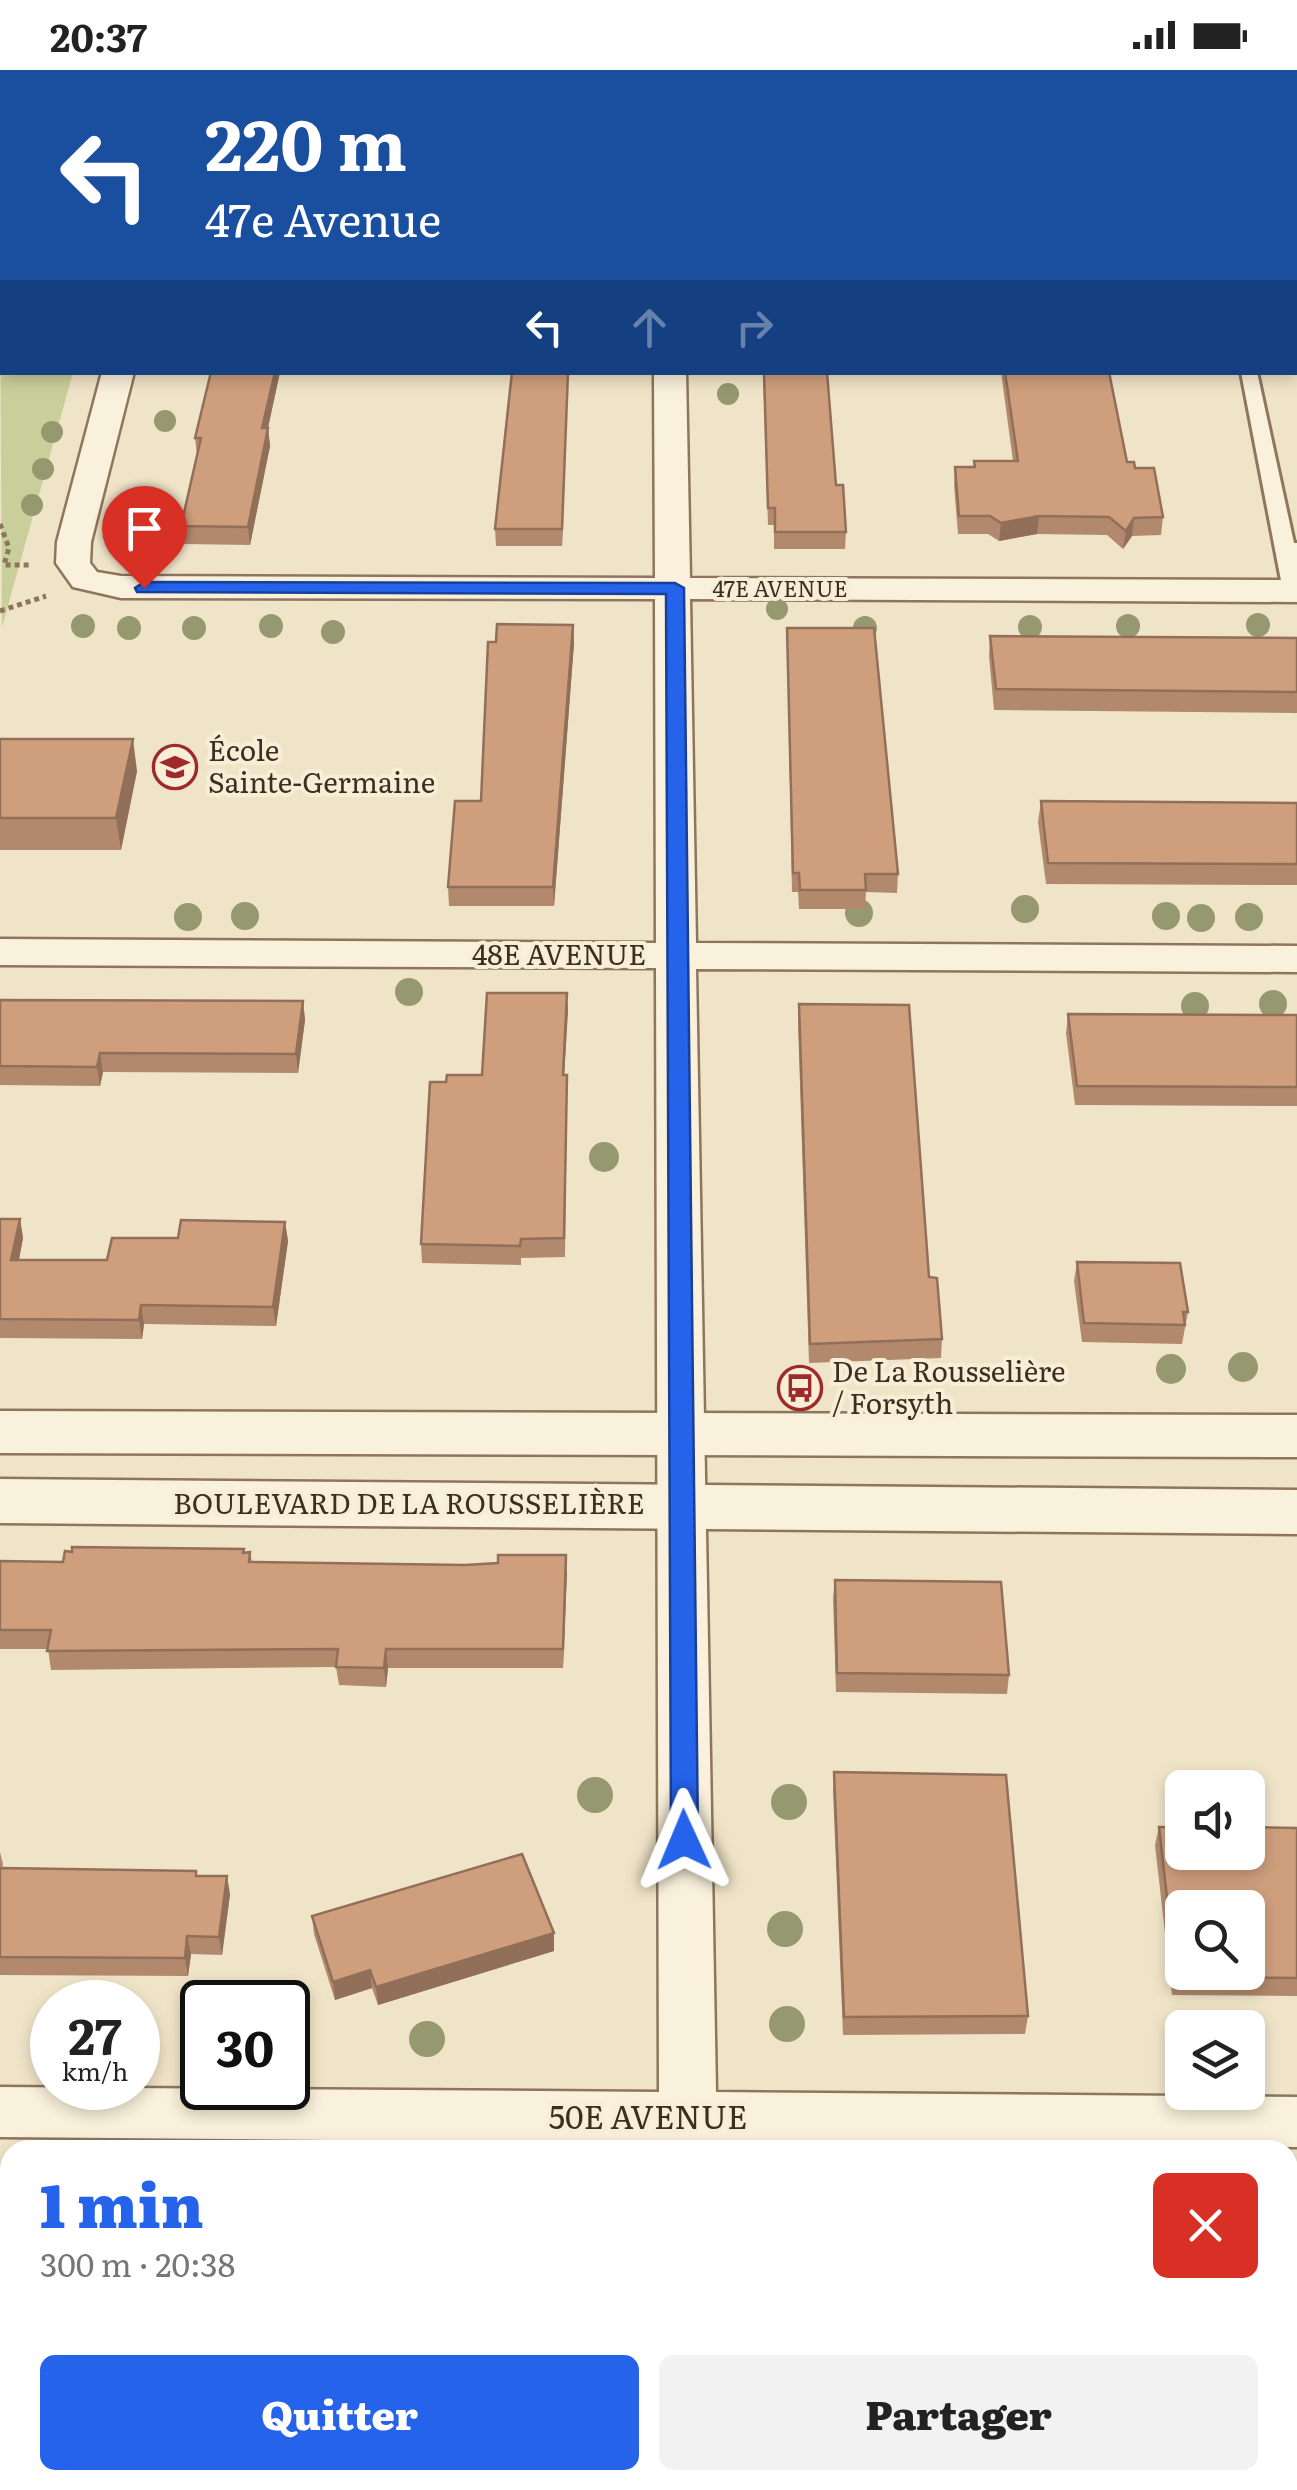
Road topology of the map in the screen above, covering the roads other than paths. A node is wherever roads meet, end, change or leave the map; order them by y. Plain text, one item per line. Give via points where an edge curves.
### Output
1 (117, 375) edge
2 (670, 375) edge
3 (1250, 375) edge
4 (1292, 548) edge
5 (675, 588) junction
6 (1295, 591) edge
7 (0, 952) edge
8 (678, 956) junction
9 (1297, 959) edge
10 (0, 1432) edge
11 (680, 1436) junction
12 (1297, 1436) edge
13 (0, 1501) edge
14 (680, 1505) junction
15 (1297, 1512) edge
16 (0, 2112) edge
17 (1297, 2122) edge
18 (688, 2134) edge

1 - 5 street, 47E AVENUE via 74,542 73,563 85,580 165,588
2 - 5 street
3 - 4 lane
4 - 6 lane
5 - 6 street, 47E AVENUE
5 - 8 street
7 - 8 street, 48E AVENUE
8 - 9 street, 48E AVENUE
8 - 11 street
10 - 11 street
11 - 12 street
11 - 14 street
13 - 14 street, BOULEVARD DE LA ROUSSELIÈRE
14 - 15 street, BOULEVARD DE LA ROUSSELIÈRE
14 - 18 street
16 - 18 street, 50E AVENUE
17 - 18 street, 50E AVENUE

